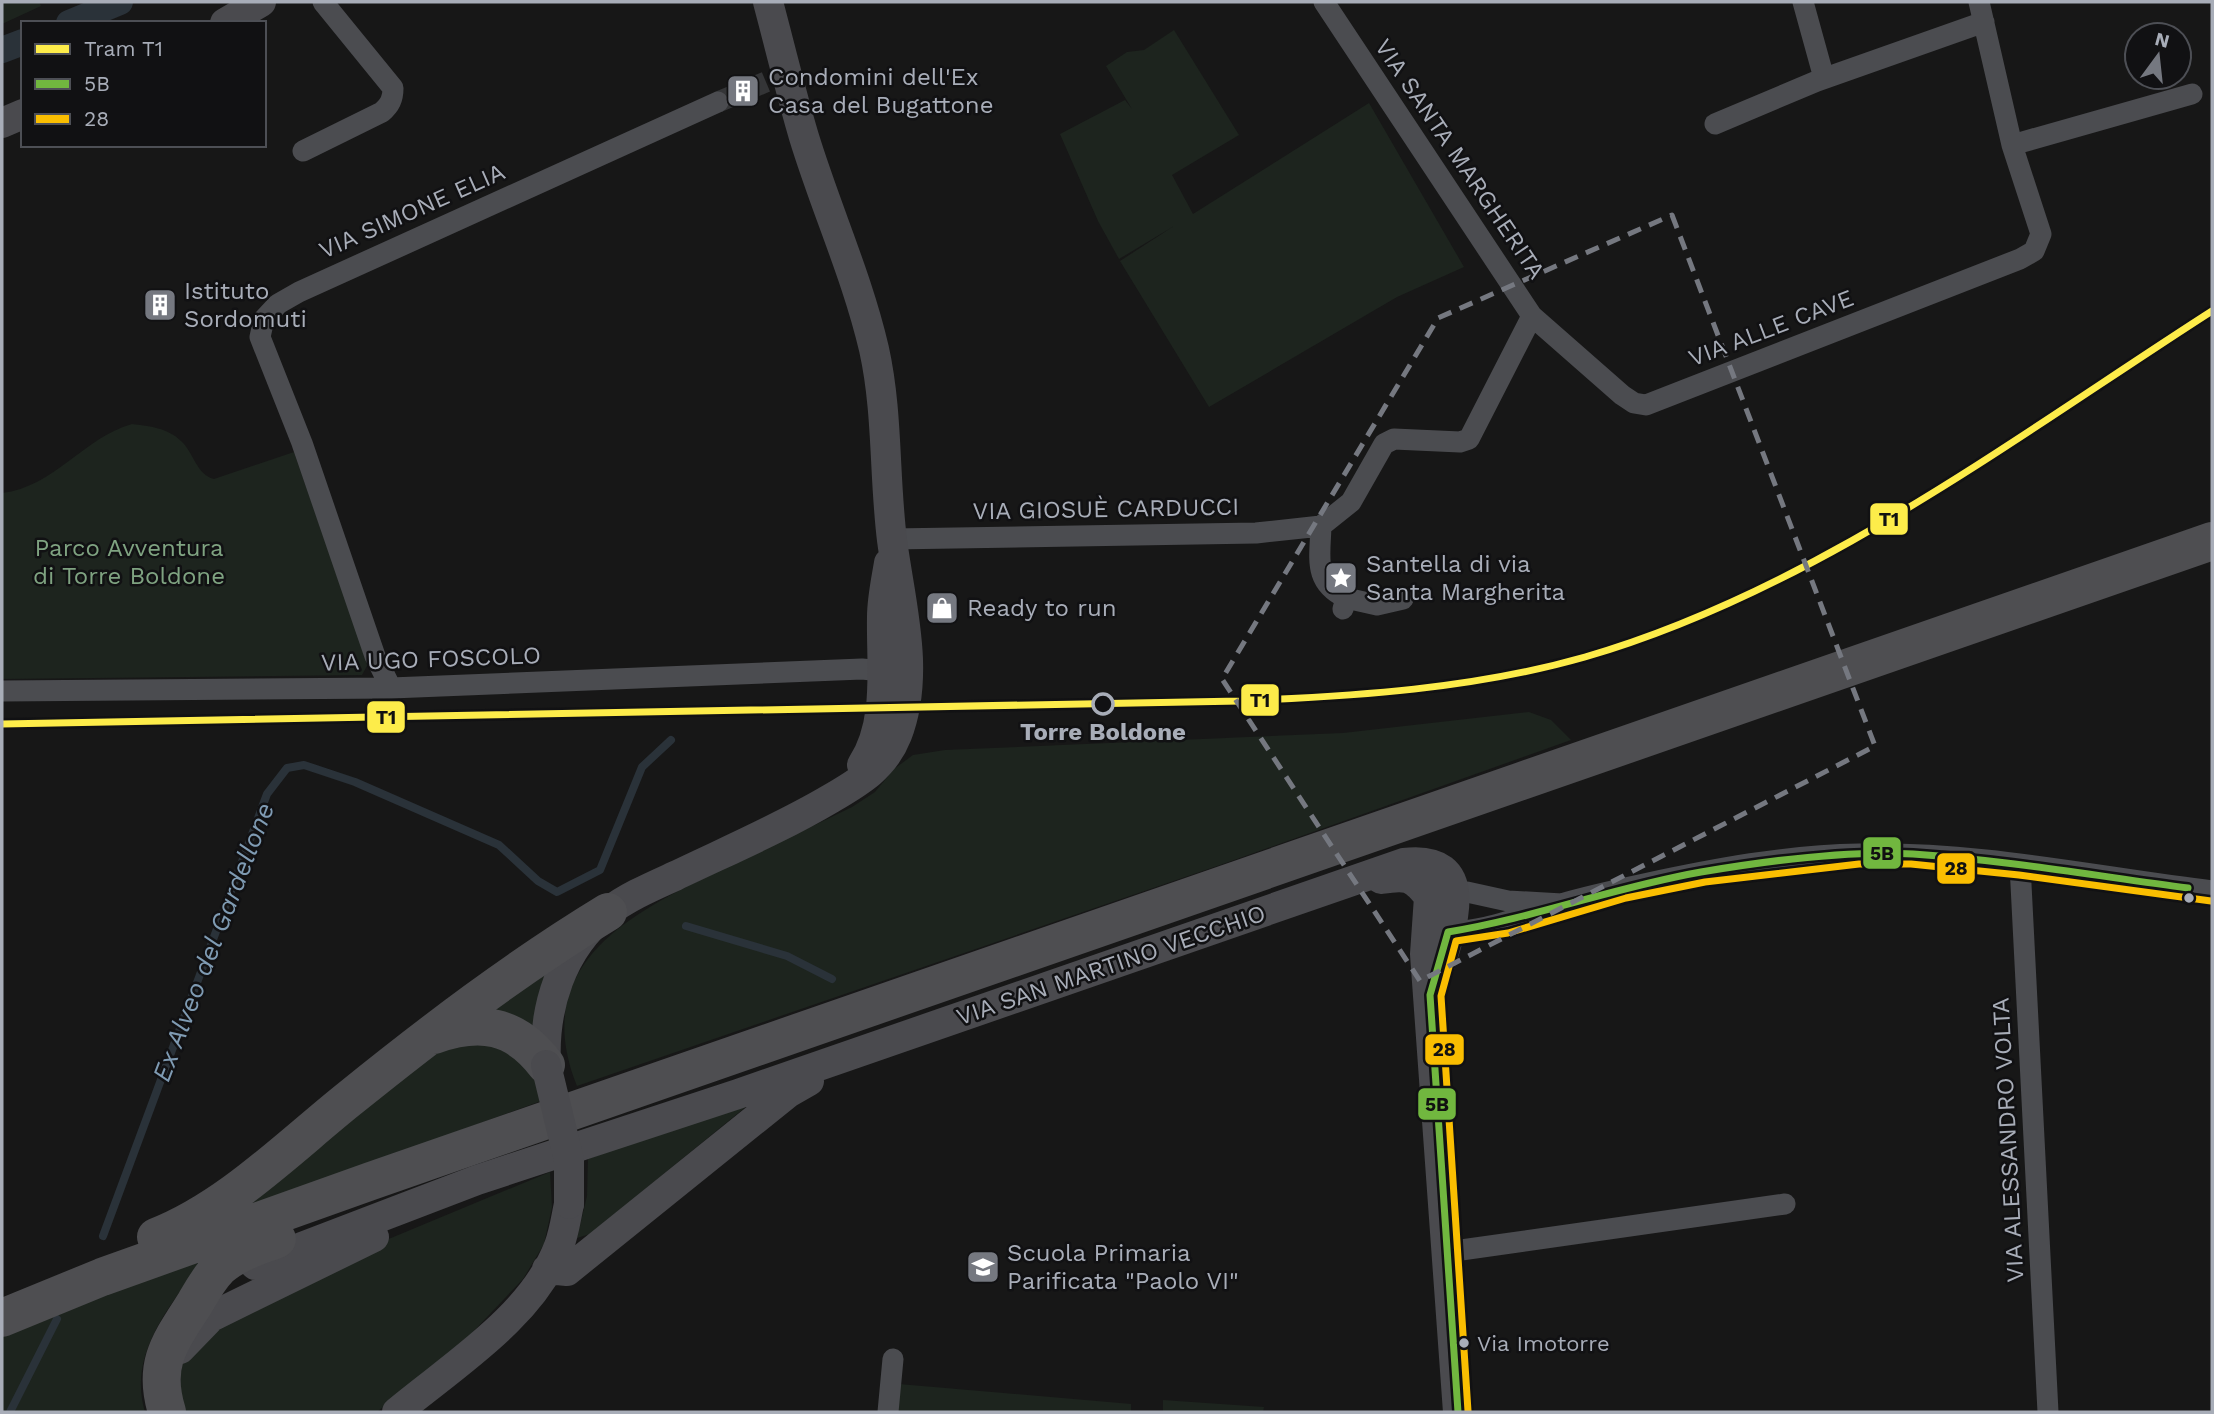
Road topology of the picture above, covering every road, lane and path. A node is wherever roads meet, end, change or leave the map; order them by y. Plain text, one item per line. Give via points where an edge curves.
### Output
1 (261, 2) edge
2 (323, 2) edge
3 (768, 2) edge
4 (788, 2) edge
5 (1324, 2) edge
6 (1803, 2) edge
7 (1981, 12) edge
8 (228, 21) edge
9 (780, 71) junction
10 (1824, 78) junction
11 (2192, 94) dead end
12 (718, 102) tunnel mouth
13 (21, 115) edge
14 (2, 123) edge
15 (1715, 124) dead end
16 (2012, 145) junction
17 (303, 151) dead end
18 (1532, 316) junction
19 (1321, 526) junction
20 (892, 538) junction
21 (2212, 541) edge
22 (1403, 599) dead end
23 (875, 665) junction
24 (391, 688) junction
25 (5, 694) edge
26 (859, 781) junction
27 (2020, 865) junction
28 (1352, 883) junction
29 (2212, 891) edge
30 (1454, 895) junction
31 (1562, 904) junction
32 (608, 912) junction
33 (1438, 927) junction
34 (423, 1040) junction
35 (870, 1046) junction
36 (546, 1065) junction
37 (440, 1157) junction
38 (537, 1162) junction
39 (1786, 1204) dead end
40 (1447, 1252) junction
41 (547, 1269) junction
42 (206, 1283) junction
43 (2, 1300) edge
44 (2, 1318) edge
45 (893, 1359) dead end
46 (153, 1412) edge
47 (168, 1412) edge
48 (397, 1412) edge
49 (888, 1412) edge
50 (1458, 1412) edge
51 (2048, 1412) edge

1 - 8 street
2 - 17 street via 393,88 393,96 382,112
3 - 9 street
4 - 9 street
5 - 18 street, VIA SANTA MARGHERITA
6 - 10 street
7 - 10 street
7 - 16 street
9 - 20 street via 855,282 874,351
10 - 15 street
11 - 16 street
12 - 24 street, VIA SIMONE ELIA via 299,292 264,318 260,337 302,443 375,656
13 - 14 street
16 - 18 street, VIA ALLE CAVE via 2040,234 2034,251 1646,405 1622,395
18 - 19 street, VIA SANTA MARGHERITA via 1469,439 1394,439 1384,444 1351,502
19 - 20 street, VIA GIOSUÈ CARDUCCI via 1256,533
19 - 22 street via 1321,577 1344,603 1377,605
20 - 23 street
20 - 26 street via 906,614 905,692 897,734 880,765
21 - 37 highway
23 - 24 street, VIA UGO FOSCOLO
23 - 26 street via 881,710
24 - 25 street, VIA UGO FOSCOLO
26 - 32 street
27 - 29 street
27 - 31 street via 1912,854 1822,856 1703,872
27 - 51 street, VIA ALESSANDRO VOLTA
28 - 30 street, VIA SAN MARTINO VECCHIO via 1404,863 1424,861 1444,867 1454,881
28 - 33 street, VIA SAN MARTINO VECCHIO via 1400,876 1417,881 1429,897
28 - 35 street, VIA SAN MARTINO VECCHIO
30 - 31 street via 1467,892 1508,901
30 - 33 street, VIA SAN MARTINO VECCHIO
31 - 33 street via 1505,923
32 - 34 highway via 546,950
32 - 36 street via 562,971 547,1009
33 - 40 street, VIA SAN MARTINO VECCHIO via 1430,995
34 - 36 highway via 464,1025 491,1027 533,1048
34 - 43 highway via 199,1216
35 - 38 street
35 - 41 street via 788,1093 566,1270
36 - 41 street, bridge via 569,1160 569,1204 559,1246
37 - 42 highway via 397,1188 233,1258
37 - 44 highway via 102,1277
38 - 42 street
38 - 47 street via 211,1317 183,1344 173,1365
39 - 40 street
40 - 50 street
41 - 48 street via 513,1315
42 - 46 street via 174,1309 155,1343 149,1372
42 - 47 highway via 167,1346 161,1379
45 - 49 street

